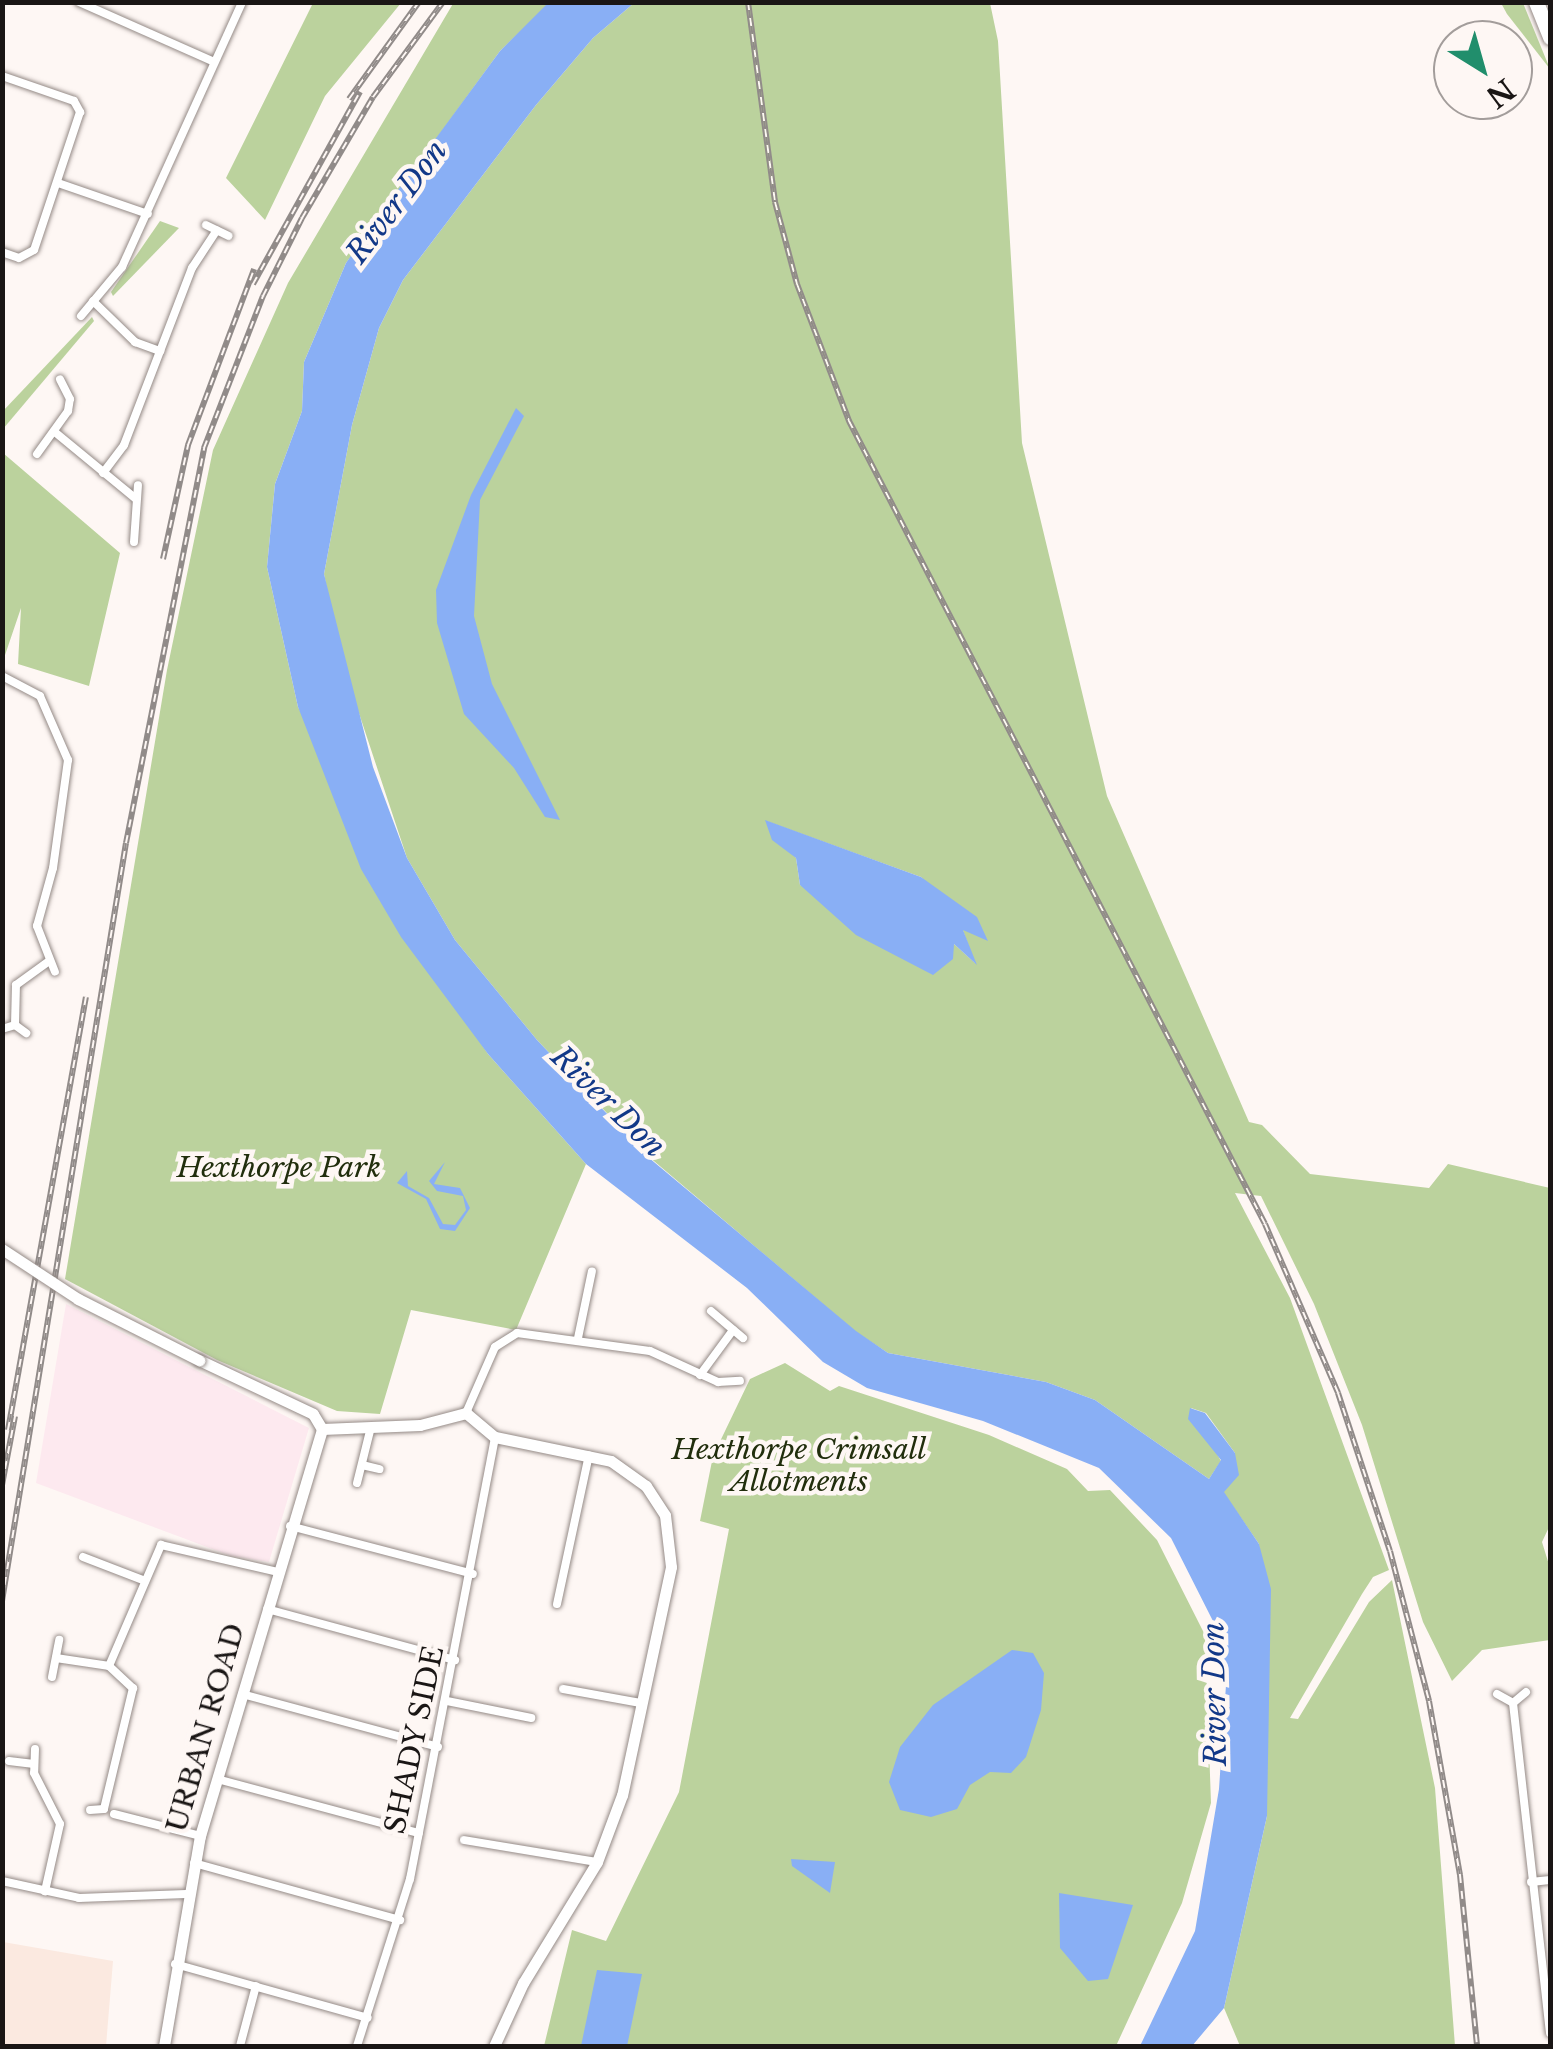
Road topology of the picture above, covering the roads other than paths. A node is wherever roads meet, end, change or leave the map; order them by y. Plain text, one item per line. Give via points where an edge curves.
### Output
1 (79, 2) edge
2 (242, 2) edge
3 (1536, 2) edge
4 (1550, 37) edge
5 (212, 60) junction
6 (2, 76) edge
7 (58, 182) junction
8 (148, 214) junction
9 (206, 224) dead end
10 (217, 230) junction
11 (229, 236) dead end
12 (2, 252) edge
13 (94, 301) junction
14 (81, 316) dead end
15 (160, 351) junction
16 (60, 379) dead end
17 (56, 433) junction
18 (37, 454) dead end
19 (103, 472) junction
20 (138, 485) dead end
21 (136, 500) junction
22 (134, 542) dead end
23 (2, 676) edge
24 (50, 961) junction
25 (55, 972) dead end
26 (16, 1025) junction
27 (2, 1029) edge
28 (26, 1033) dead end
29 (2, 1249) edge
30 (592, 1271) dead end
31 (710, 1310) dead end
32 (732, 1330) junction
33 (578, 1338) junction
34 (743, 1338) dead end
35 (700, 1376) junction
36 (740, 1381) dead end
37 (466, 1414) junction
38 (372, 1427) junction
39 (322, 1429) junction
40 (495, 1437) junction
41 (589, 1455) junction
42 (362, 1465) junction
43 (380, 1470) dead end
44 (358, 1484) dead end
45 (290, 1526) junction
46 (83, 1557) dead end
47 (278, 1572) junction
48 (473, 1574) junction
49 (143, 1580) junction
50 (556, 1604) dead end
51 (267, 1609) junction
52 (59, 1640) dead end
53 (56, 1658) junction
54 (455, 1660) junction
55 (109, 1666) junction
56 (52, 1677) dead end
57 (563, 1689) dead end
58 (1526, 1692) dead end
59 (242, 1694) junction
60 (1498, 1694) dead end
61 (447, 1701) junction
62 (641, 1703) junction
63 (1512, 1703) junction
64 (531, 1718) dead end
65 (438, 1747) junction
66 (34, 1750) dead end
67 (9, 1761) dead end
68 (32, 1764) junction
69 (217, 1778) junction
70 (90, 1810) dead end
71 (114, 1814) dead end
72 (419, 1833) junction
73 (200, 1836) junction
74 (464, 1840) dead end
75 (597, 1862) junction
76 (194, 1863) junction
77 (1550, 1880) edge
78 (2, 1881) edge
79 (1531, 1882) junction
80 (45, 1890) junction
81 (186, 1894) junction
82 (400, 1920) junction
83 (175, 1964) junction
84 (256, 1986) junction
85 (368, 2018) junction
86 (1550, 2033) edge
87 (164, 2046) edge
88 (240, 2046) edge
89 (357, 2046) edge
90 (494, 2046) edge

1 - 5 street
2 - 5 street
3 - 4 highway
5 - 8 street
6 - 7 street via 78,106
7 - 8 street
7 - 12 street via 34,250 19,258
8 - 13 street via 122,267
9 - 10 street
10 - 11 street
10 - 15 street via 192,268
13 - 14 street
13 - 15 street via 135,342
15 - 19 street via 124,445
16 - 17 street via 70,399
17 - 18 street
17 - 19 street
19 - 21 street
20 - 21 street
21 - 22 street
23 - 24 street via 40,696 68,760 53,868 37,926
24 - 25 street
24 - 26 street via 16,985
26 - 27 street
26 - 28 street
29 - 39 street, bridge via 78,1299 312,1414
30 - 33 street
31 - 32 street
32 - 34 street
32 - 35 street
33 - 35 street via 650,1351
33 - 37 street via 517,1334 501,1340
35 - 36 street
37 - 38 street
37 - 40 street
38 - 39 street
38 - 42 street
39 - 45 street, URBAN ROAD
40 - 41 street
40 - 48 street, SHADY SIDE
41 - 50 street
41 - 62 street via 611,1461 646,1486 670,1536 671,1568
42 - 43 street
42 - 44 street
45 - 47 street, URBAN ROAD
45 - 48 street
46 - 49 street
47 - 49 street via 230,1566 166,1543 155,1551
47 - 51 street, URBAN ROAD
48 - 54 street, SHADY SIDE
49 - 55 street
51 - 54 street
51 - 59 street, URBAN ROAD
52 - 53 street
53 - 55 street
53 - 56 street
54 - 61 street, SHADY SIDE
55 - 70 street via 134,1694 104,1810
57 - 62 street
58 - 63 street
59 - 65 street
59 - 69 street, URBAN ROAD
60 - 63 street
61 - 64 street
61 - 65 street, SHADY SIDE
62 - 75 street via 622,1795
63 - 79 street
65 - 72 street, SHADY SIDE
66 - 68 street
67 - 68 street
68 - 80 street via 60,1824
69 - 72 street
69 - 73 street, URBAN ROAD
71 - 73 street
72 - 82 street, SHADY SIDE
73 - 76 street, URBAN ROAD
74 - 75 street
75 - 90 street via 523,1983
76 - 81 street, URBAN ROAD
76 - 82 street
77 - 79 street
78 - 80 street
79 - 86 street
80 - 81 street via 78,1898
81 - 83 street, URBAN ROAD
82 - 85 street, SHADY SIDE
83 - 84 street
83 - 87 street, URBAN ROAD
84 - 85 street
84 - 88 street
85 - 89 street, SHADY SIDE

